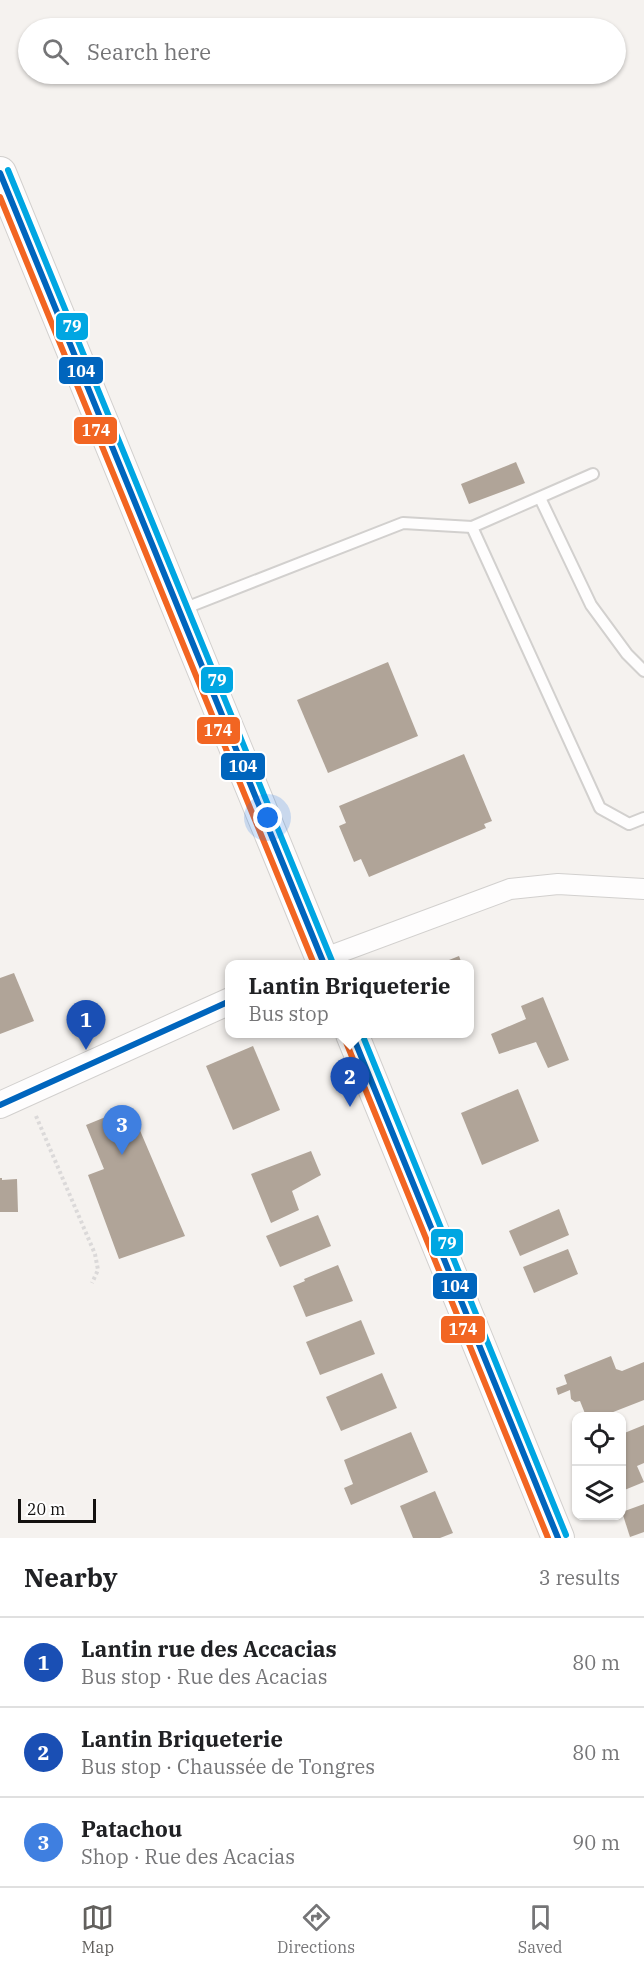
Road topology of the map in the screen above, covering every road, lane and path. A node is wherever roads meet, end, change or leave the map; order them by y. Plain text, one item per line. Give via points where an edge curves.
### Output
1 (0, 173) edge
2 (593, 474) dead end
3 (540, 498) junction
4 (472, 527) junction
5 (179, 611) junction
6 (644, 671) edge
7 (644, 818) edge
8 (644, 889) edge
9 (318, 960) edge
10 (327, 960) edge
11 (225, 1003) edge
12 (354, 1038) edge
13 (27, 1093) junction
14 (0, 1105) edge
15 (92, 1283) dead end
16 (558, 1538) edge

1 - 5 main road
2 - 3 lane
3 - 4 lane
3 - 6 lane via 591,605
4 - 5 lane via 403,523
4 - 7 lane via 600,808 629,824
5 - 9 main road
8 - 10 street via 558,884 510,889
11 - 13 street
12 - 16 main road
13 - 14 street
13 - 15 path via 95,1254 98,1270

